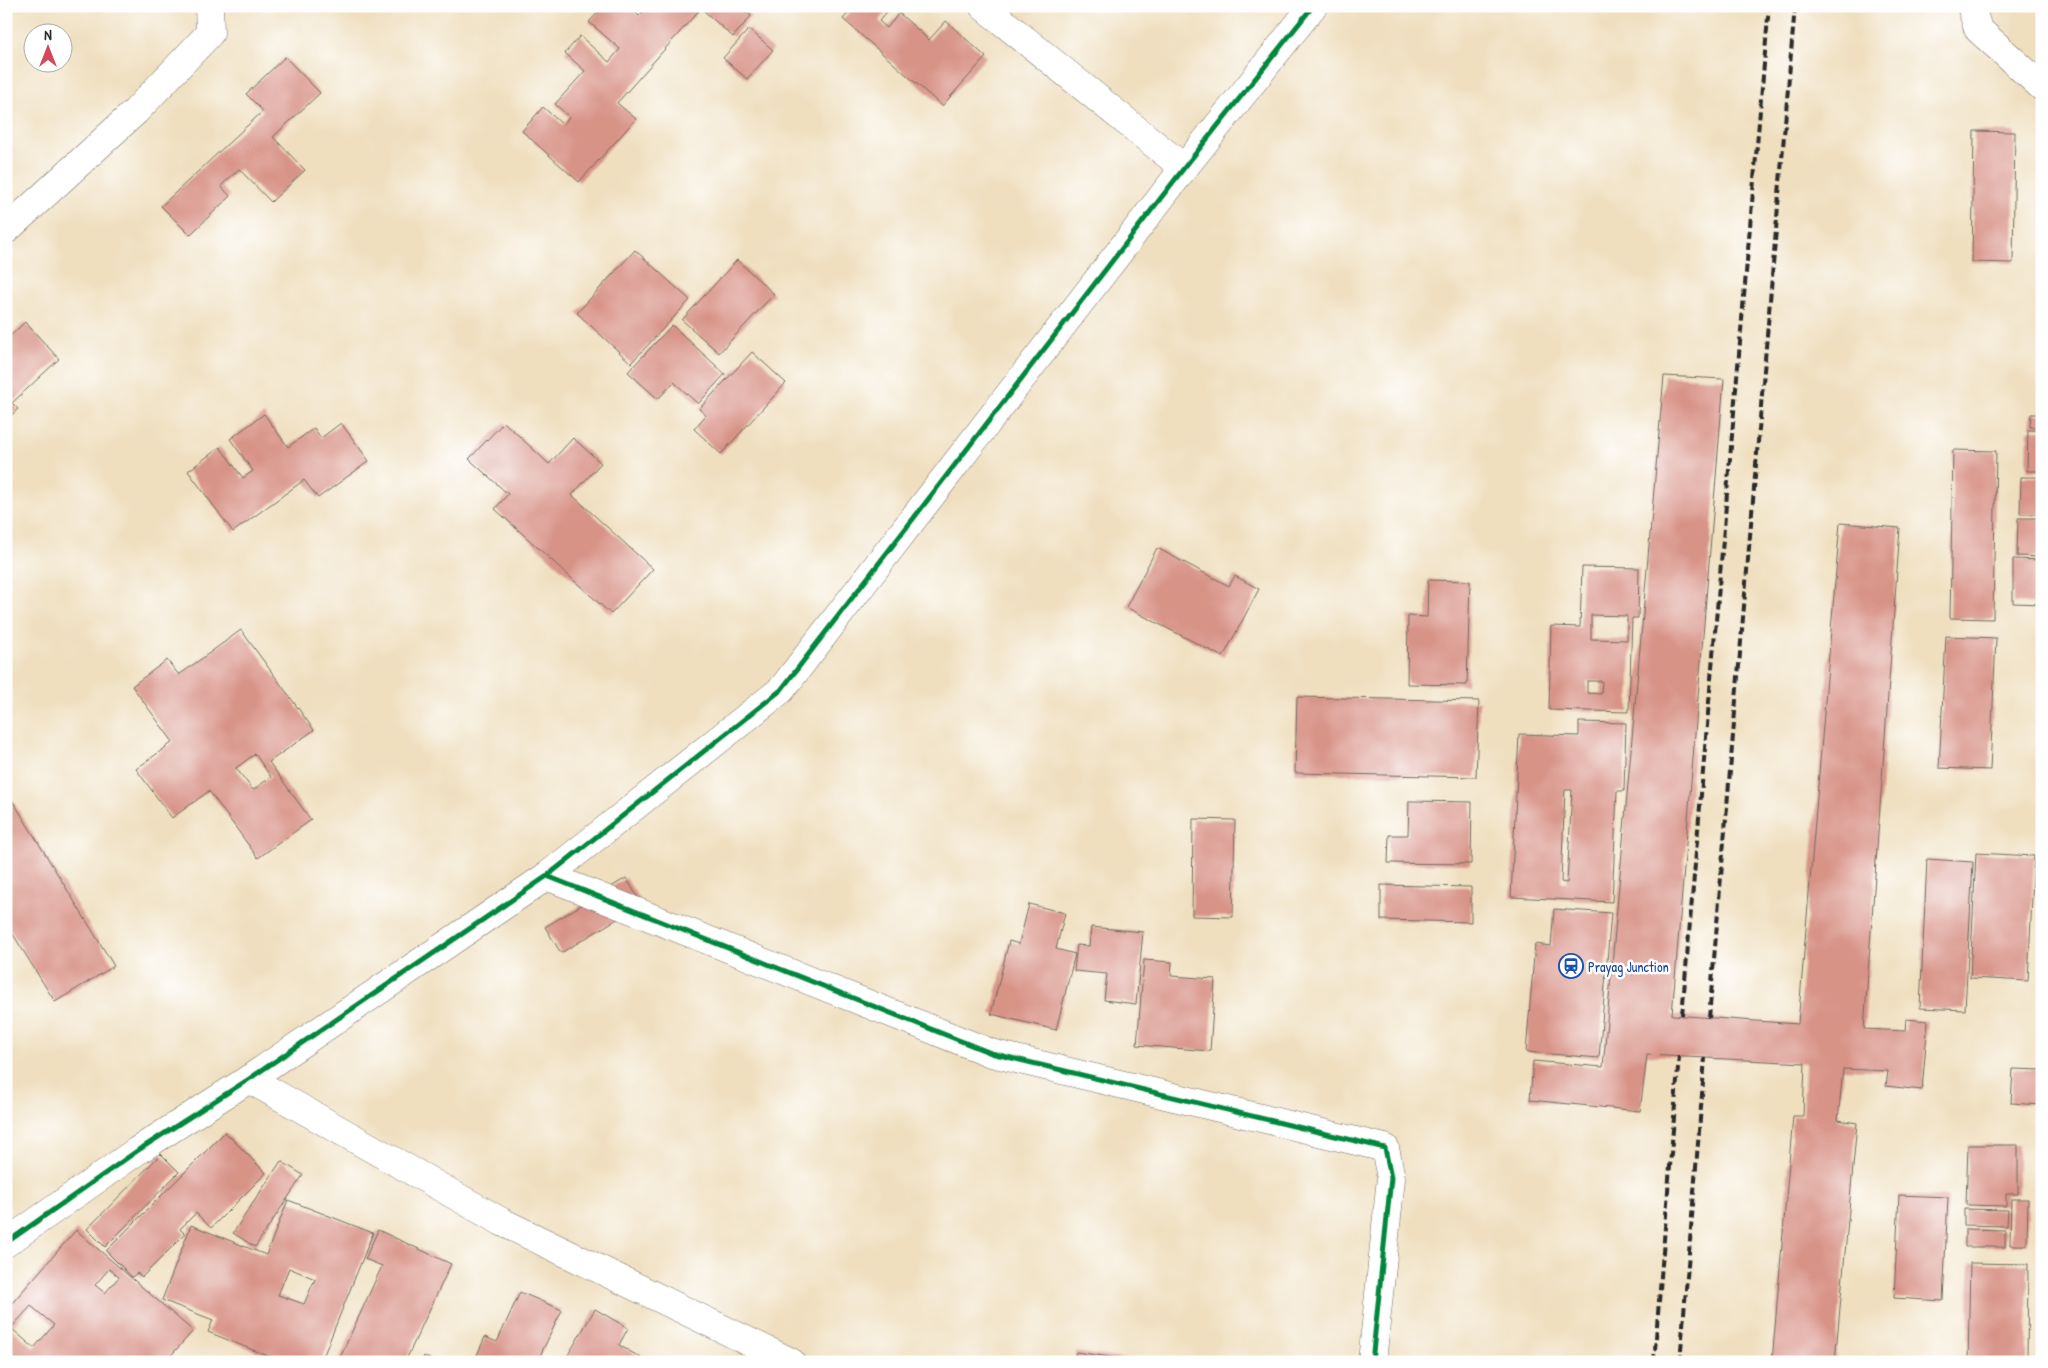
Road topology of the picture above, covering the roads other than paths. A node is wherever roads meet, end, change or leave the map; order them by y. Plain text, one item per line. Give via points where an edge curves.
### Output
1 (209, 6) edge
2 (983, 6) edge
3 (1313, 6) edge
4 (1971, 6) edge
5 (2042, 86) edge
6 (1184, 168) junction
7 (6, 230) edge
8 (546, 876) junction
9 (249, 1078) junction
10 (6, 1243) edge
11 (791, 1362) edge
12 (1372, 1362) edge

1 - 7 street via 210,34 136,111
2 - 6 street
3 - 6 street
4 - 5 street via 1978,29
6 - 8 street via 781,690
8 - 9 street
8 - 12 street via 991,1053 1385,1148 1391,1178
9 - 10 street via 137,1151
9 - 11 street via 502,1222

